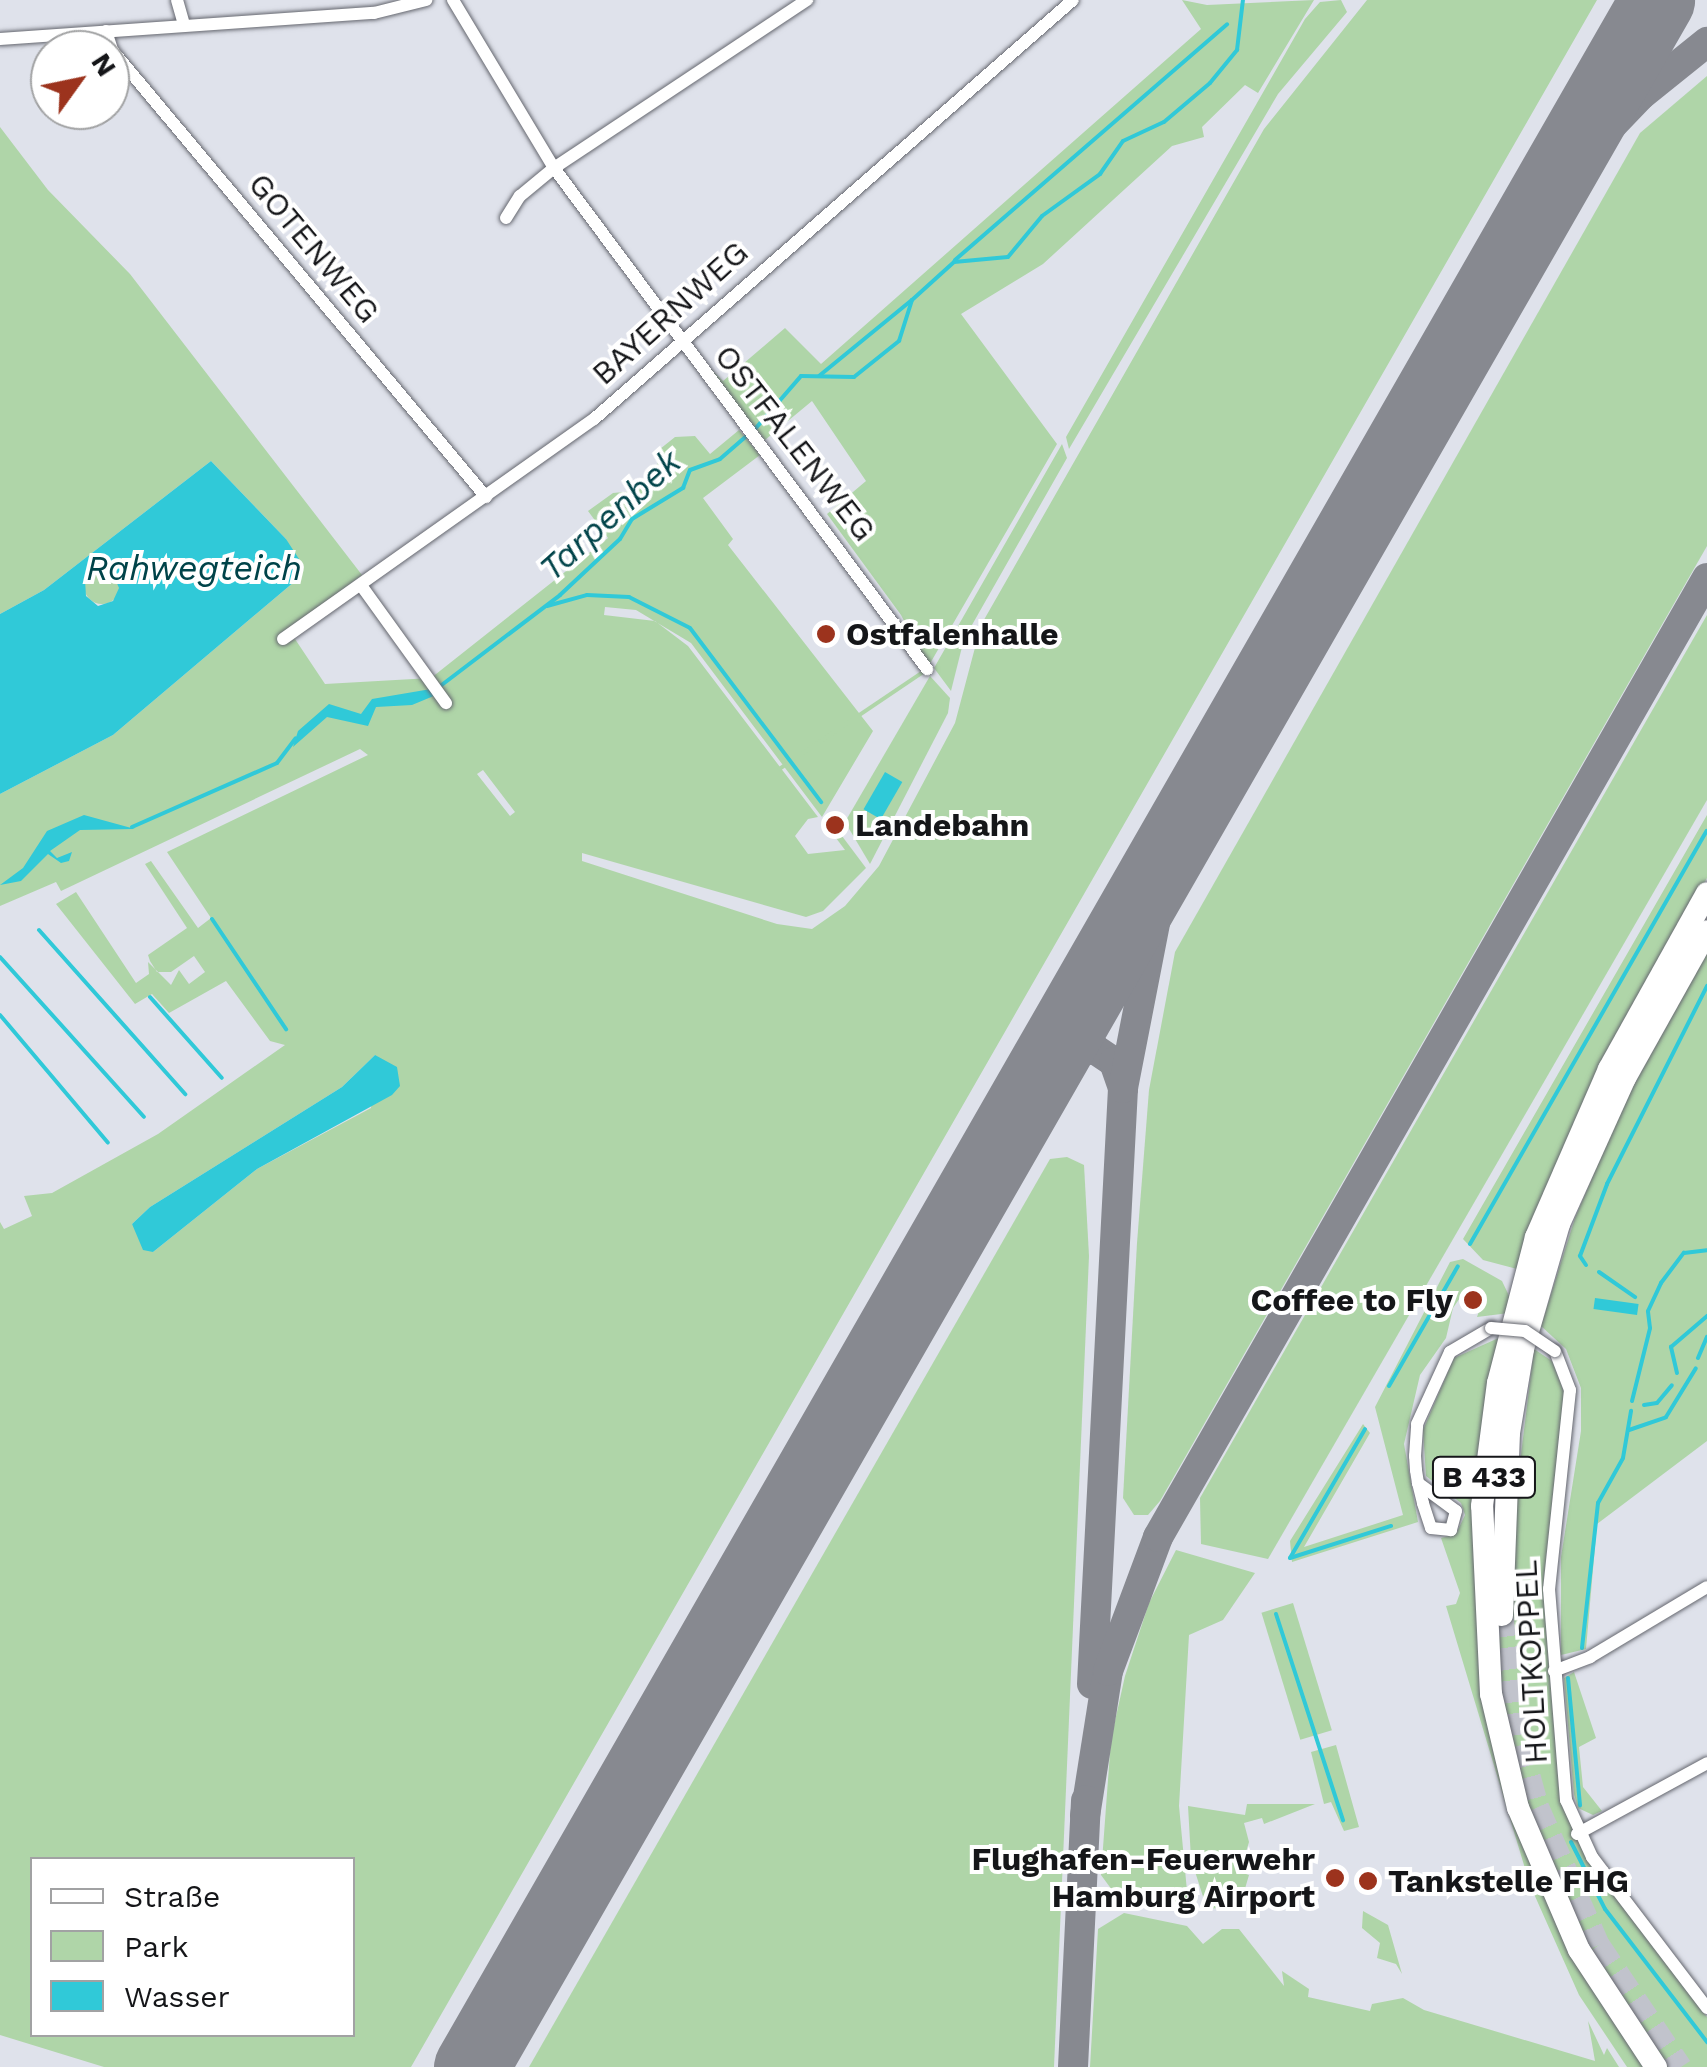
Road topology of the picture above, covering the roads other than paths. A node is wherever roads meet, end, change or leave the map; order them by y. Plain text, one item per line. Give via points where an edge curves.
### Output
1 (177, 0) edge
2 (426, 0) edge
3 (453, 0) edge
4 (807, 0) edge
5 (1072, 0) edge
6 (184, 24) junction
7 (117, 30) edge
8 (30, 37) edge
9 (0, 39) edge
10 (130, 72) edge
11 (554, 168) junction
12 (506, 218) dead end
13 (680, 338) junction
14 (486, 497) junction
15 (363, 588) junction
16 (284, 639) dead end
17 (927, 670) dead end
18 (444, 700) dead end
19 (1707, 893) edge
20 (1707, 931) edge
21 (1418, 1483) dead end
22 (1707, 1586) edge
23 (1502, 1614) tunnel mouth
24 (1554, 1670) junction
25 (1707, 1763) edge
26 (1577, 1834) junction
27 (1707, 2008) edge
28 (1656, 2067) edge

1 - 6 street
2 - 6 street via 374,13
3 - 11 street, OSTFALENWEG
4 - 11 street
5 - 13 street, BAYERNWEG
6 - 7 street
8 - 9 street
10 - 14 street, GOTENWEG
11 - 12 street via 524,192
11 - 13 street, OSTFALENWEG
13 - 14 street, BAYERNWEG via 594,419
13 - 17 street, OSTFALENWEG
14 - 15 street, BAYERNWEG
15 - 16 street, BAYERNWEG
15 - 18 street
19 - 28 highway, B 433 via 1609,1068 1536,1237 1498,1383 1482,1506 1491,1694 1523,1822 1579,1950
20 - 23 highway, B 433 via 1625,1078 1559,1224 1522,1350 1509,1433
21 - 24 street, HOLTKOPPEL, bridge via 1415,1438 1428,1388 1450,1352 1491,1328 1525,1330 1554,1351 1567,1375 1570,1408 1551,1556
22 - 24 street via 1590,1658
24 - 26 street, HOLTKOPPEL via 1566,1800
25 - 26 street
26 - 27 street, HOLTKOPPEL

